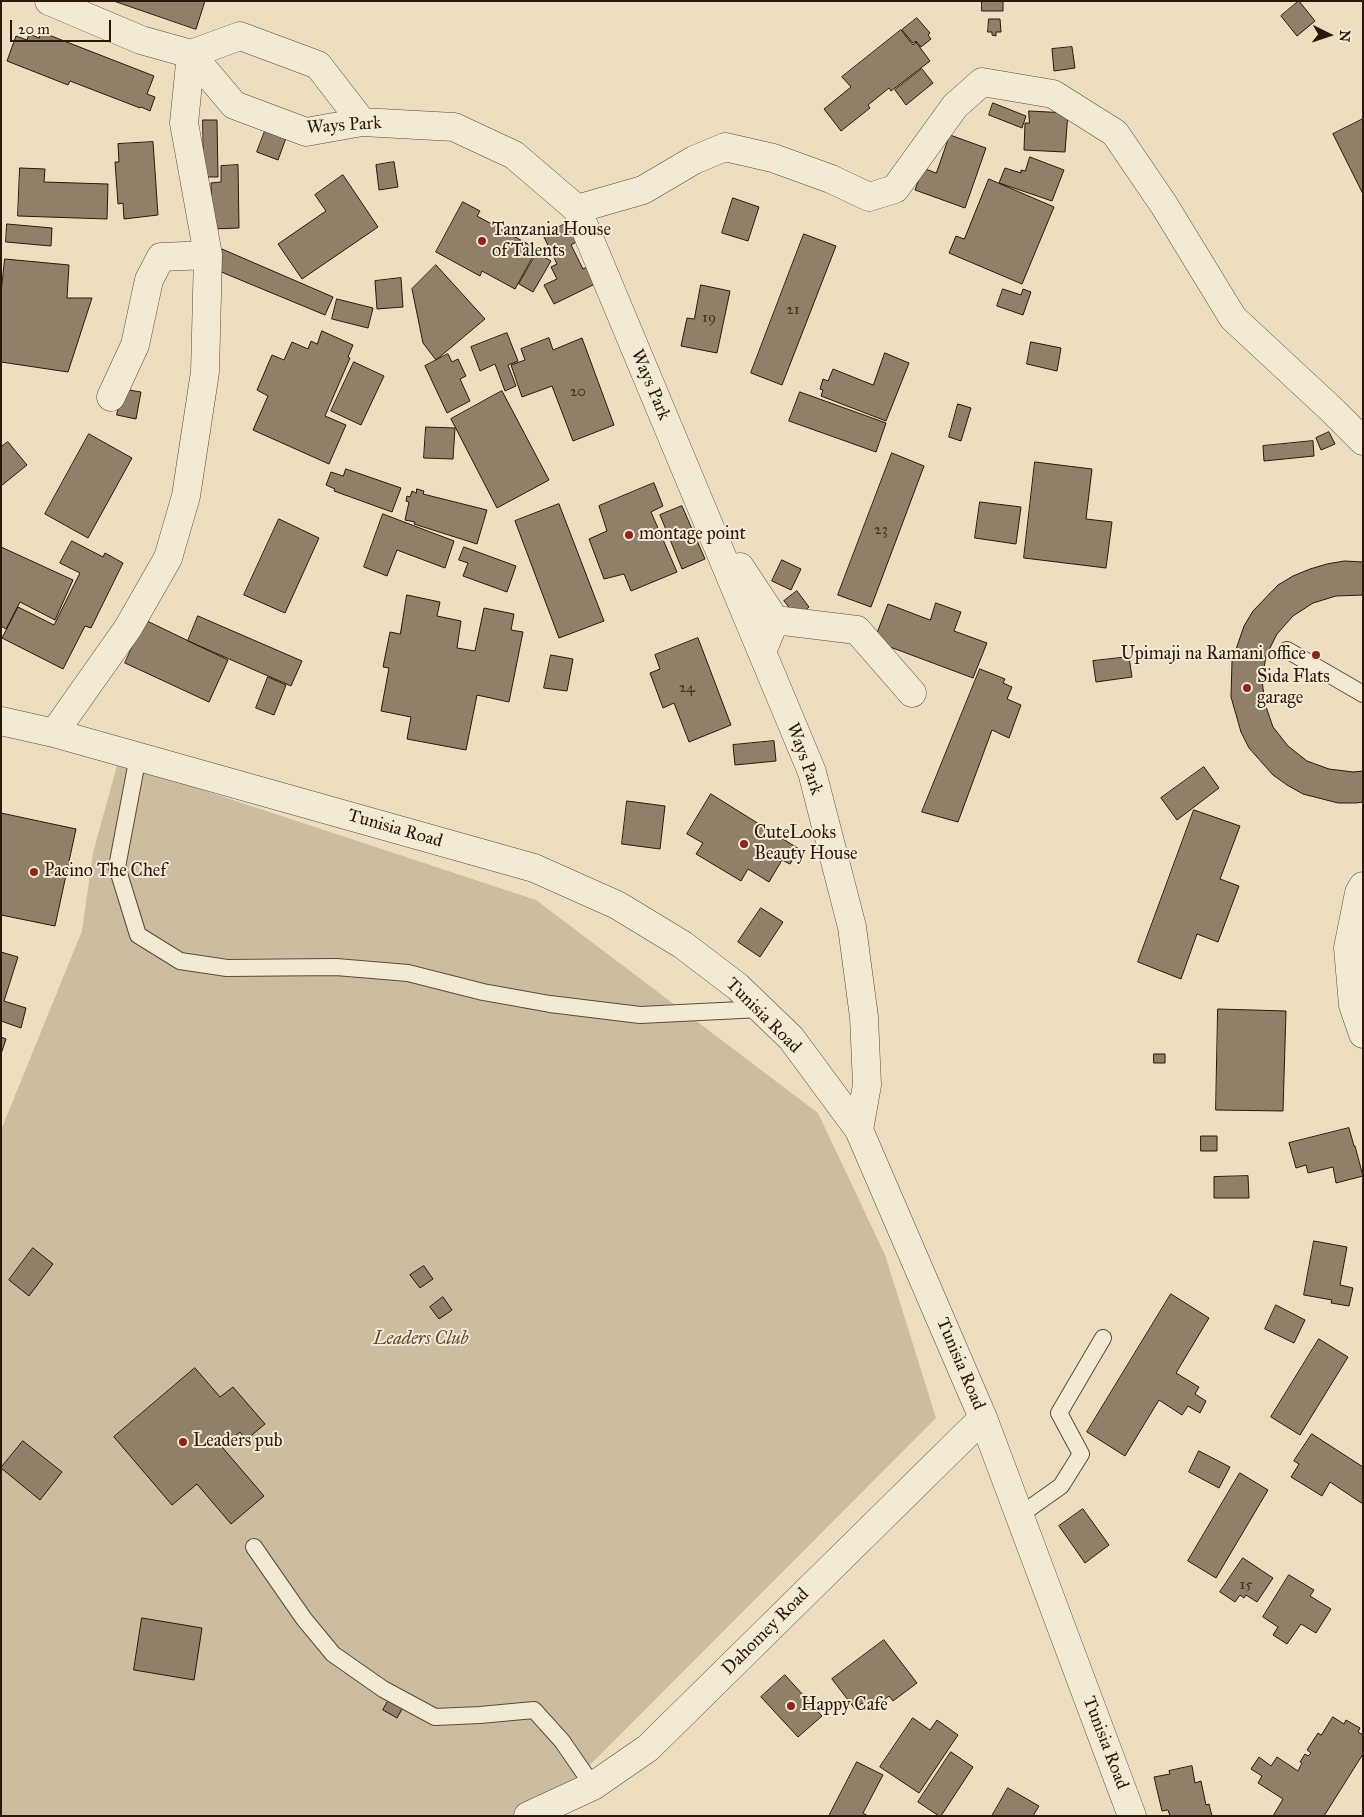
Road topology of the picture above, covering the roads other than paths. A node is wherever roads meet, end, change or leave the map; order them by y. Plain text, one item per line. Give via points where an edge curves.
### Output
1 (49, 1) edge
2 (191, 54) junction
3 (362, 122) junction
4 (577, 209) junction
5 (208, 255) junction
6 (111, 397) dead end
7 (1363, 441) edge
8 (701, 506) junction
9 (774, 620) junction
10 (1286, 650) dead end
11 (762, 652) junction
12 (912, 692) dead end
13 (1363, 694) edge
14 (1, 721) edge
15 (54, 733) junction
16 (138, 756) junction
17 (1363, 886) edge
18 (761, 1009) junction
19 (1363, 1034) edge
20 (859, 1130) junction
21 (1103, 1338) dead end
22 (983, 1418) junction
23 (1020, 1515) junction
24 (254, 1547) dead end
25 (593, 1786) junction
26 (528, 1816) edge
27 (1132, 1816) edge

1 - 2 street via 141,40
2 - 3 street, Ways Park via 234,105 306,132
2 - 3 street via 240,36 318,65
2 - 5 street via 184,123
3 - 4 street, Ways Park via 454,127 514,155
4 - 7 street via 643,190 694,160 725,147 772,158 831,179 869,197 895,189 955,106 982,82 1053,94 1115,133 1164,205 1233,318
4 - 8 street, Ways Park
5 - 6 street via 160,257 149,280 135,345
5 - 15 street via 205,372 186,496 168,558 128,628
8 - 9 street
8 - 11 street, Ways Park
9 - 11 street
9 - 12 street via 856,630
10 - 13 lane
11 - 20 street, Ways Park via 812,772 852,927 864,1017 867,1085
14 - 15 street, Tunisia Road
15 - 16 street, Tunisia Road
16 - 18 street, Tunisia Road via 534,868 617,905 683,945
16 - 18 lane via 117,867 138,935 180,961 227,968 336,966 408,973 483,992 640,1015
17 - 19 street via 1348,948 1353,1005
18 - 20 street, Tunisia Road via 791,1038
20 - 22 street, Tunisia Road
21 - 23 lane via 1059,1413 1081,1454 1061,1486
22 - 23 street, Tunisia Road
22 - 25 street, Dahomey Road via 648,1748
23 - 27 street, Tunisia Road
24 - 25 lane via 304,1619 333,1654 383,1689 435,1717 534,1710 562,1741
25 - 26 street, Dahomey Road

